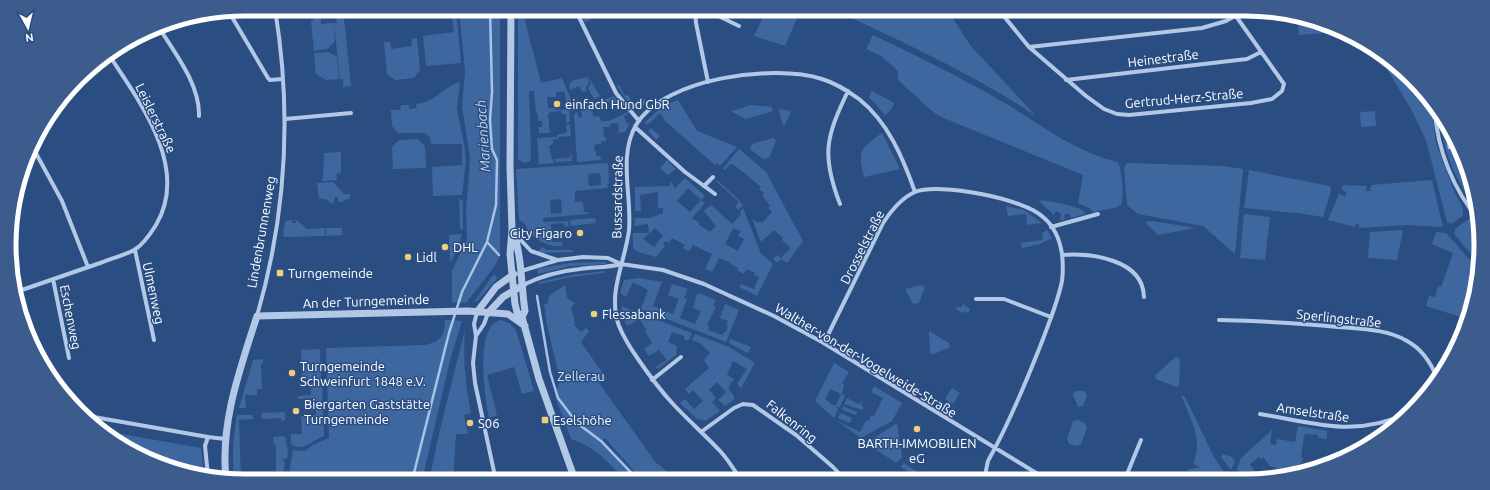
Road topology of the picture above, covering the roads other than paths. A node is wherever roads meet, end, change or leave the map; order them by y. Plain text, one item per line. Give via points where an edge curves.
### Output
1 (231, 16) edge
2 (275, 16) edge
3 (511, 16) edge
4 (578, 16) edge
5 (696, 16) edge
6 (718, 16) edge
7 (1004, 16) edge
8 (1235, 16) joint
9 (739, 26) dead end
10 (161, 31) edge
11 (1029, 46) junction
12 (1261, 52) junction
13 (112, 59) edge
14 (283, 79) junction
15 (1066, 80) junction
16 (708, 82) junction
17 (848, 91) junction
18 (351, 113) dead end
19 (199, 116) dead end
20 (285, 119) junction
21 (1436, 120) edge
22 (639, 121) junction
23 (1438, 122) edge
24 (1437, 126) junction
25 (635, 127) junction
26 (35, 152) edge
27 (713, 177) dead end
28 (704, 186) junction
29 (915, 192) junction
30 (715, 194) dead end
31 (840, 204) dead end
32 (1471, 210) edge
33 (1098, 214) dead end
34 (1051, 227) junction
35 (512, 230) junction
36 (135, 250) junction
37 (1062, 255) junction
38 (558, 260) junction
39 (621, 264) junction
40 (88, 267) junction
41 (521, 271) junction
42 (511, 275) junction
43 (53, 280) junction
44 (523, 285) junction
45 (513, 290) junction
46 (20, 291) edge
47 (1144, 297) dead end
48 (976, 299) dead end
49 (477, 312) junction
50 (488, 313) junction
51 (257, 316) junction
52 (522, 317) junction
53 (1051, 317) junction
54 (1219, 320) dead end
55 (525, 326) junction
56 (476, 336) junction
57 (154, 340) dead end
58 (824, 343) junction
59 (681, 357) dead end
60 (69, 358) dead end
61 (1435, 372) edge
62 (652, 380) junction
63 (1260, 414) dead end
64 (94, 417) edge
65 (1395, 418) edge
66 (701, 432) junction
67 (208, 438) junction
68 (225, 439) junction
69 (1141, 440) dead end
70 (995, 448) junction
71 (208, 471) edge
72 (226, 473) edge
73 (495, 474) edge
74 (573, 474) edge
75 (737, 474) edge
76 (839, 474) edge
77 (985, 474) edge
78 (1036, 474) edge
79 (1127, 474) edge

1 - 14 street via 268,78
2 - 14 street, Lindenbrunnenweg
3 - 35 street
4 - 22 street via 616,93
5 - 16 street
6 - 9 street
7 - 11 street, Gertrud-Herz-Straße
8 - 11 street via 1202,28
8 - 12 street
10 - 19 street via 189,79 199,108
11 - 15 street, Gertrud-Herz-Straße
12 - 15 street, Heinestraße via 1248,59
12 - 15 street, Gertrud-Herz-Straße via 1284,84 1282,91 1272,99 1251,103 1117,114 1104,109
13 - 36 street, Leislerstraße via 145,114 166,164 167,189 159,219 151,233
14 - 20 street, Lindenbrunnenweg
16 - 17 street, Bussardstraße via 746,74 790,74 822,79
16 - 22 street, Bussardstraße via 662,100
17 - 29 street, Bussardstraße via 880,120 896,146
17 - 31 street via 828,146 829,173
18 - 20 street
20 - 51 street, Lindenbrunnenweg via 284,166 277,223 271,264
21 - 24 street
22 - 25 street, Bussardstraße
23 - 24 street
24 - 32 street via 1441,147 1454,181
25 - 28 street
25 - 39 street, Bussardstraße via 628,154 629,230
26 - 40 street via 62,201
27 - 28 street
28 - 30 street
29 - 34 street, Drosselstraße via 944,188 1022,204 1043,216
29 - 58 street, Drosselstraße via 895,206 883,223
33 - 34 street
34 - 37 street, Drosselstraße
35 - 38 street, Walther-von-der-Vogelweide-Straße via 531,251
35 - 41 street via 519,247
35 - 42 street
36 - 40 street
36 - 57 street, Ulmenweg
37 - 47 street via 1097,256 1118,263 1140,281
37 - 53 street, Drosselstraße via 1062,280
38 - 39 street, Walther-von-der-Vogelweide-Straße via 608,258
38 - 41 street, Walther-von-der-Vogelweide-Straße
39 - 44 street, Walther-von-der-Vogelweide-Straße via 607,268 555,273
39 - 58 street, Walther-von-der-Vogelweide-Straße via 663,270 704,284 774,316
39 - 62 street via 616,288 617,318 624,336
40 - 43 street
41 - 42 street
41 - 44 street
42 - 45 street
42 - 49 street via 496,287
43 - 46 street
43 - 60 street, Eschenweg
44 - 45 street
44 - 52 street via 525,310
45 - 50 street via 492,306
45 - 52 street via 517,312
48 - 53 street via 1004,299
49 - 50 street, An der Turngemeinde
49 - 51 street, An der Turngemeinde via 451,310
49 - 56 street via 474,324
50 - 55 street, An der Turngemeinde via 508,314
50 - 56 street
51 - 68 street, Lindenbrunnenweg via 228,416
52 - 55 street
53 - 70 street, Drosselstraße
54 - 61 street, Sperlingstraße via 1372,330 1393,335 1420,350
55 - 74 street via 539,380
56 - 73 street via 473,363 475,383
58 - 70 street, Walther-von-der-Vogelweide-Straße
59 - 62 street
62 - 66 street
63 - 65 street, Amselstraße via 1348,428 1376,425
64 - 67 street
66 - 75 street
66 - 76 street, Falkenring via 714,420 737,406 746,404 757,407 796,435
67 - 68 street
67 - 71 street via 205,446
68 - 72 street, Lindenbrunnenweg
69 - 79 street
70 - 77 street, Drosselstraße
70 - 78 street, Walther-von-der-Vogelweide-Straße

